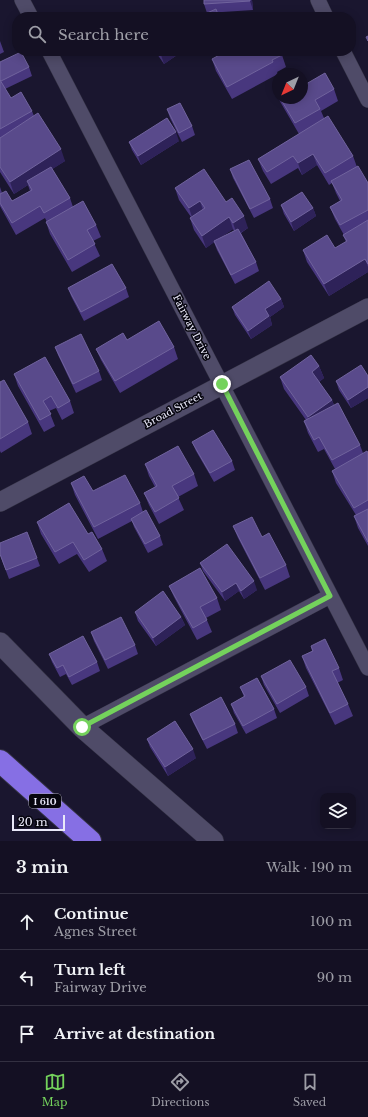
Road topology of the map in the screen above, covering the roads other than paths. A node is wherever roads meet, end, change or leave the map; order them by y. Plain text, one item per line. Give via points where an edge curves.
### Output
1 (22, 0) edge
2 (318, 0) edge
3 (28, 12) edge
4 (324, 12) edge
5 (52, 56) edge
6 (346, 56) edge
7 (368, 100) edge
8 (368, 308) edge
9 (222, 384) junction
10 (0, 502) edge
11 (330, 596) junction
12 (0, 643) edge
13 (368, 668) edge
14 (82, 727) junction
15 (0, 760) edge
16 (90, 841) edge
17 (213, 841) edge

1 - 3 street
2 - 4 street
5 - 9 street, Fairway Drive
6 - 7 street
8 - 9 street, Broad Street
9 - 10 street, Broad Street
9 - 11 street, Fairway Drive
11 - 13 street, Fairway Drive
11 - 14 street
12 - 14 main road
14 - 17 main road
15 - 16 highway, I 610

